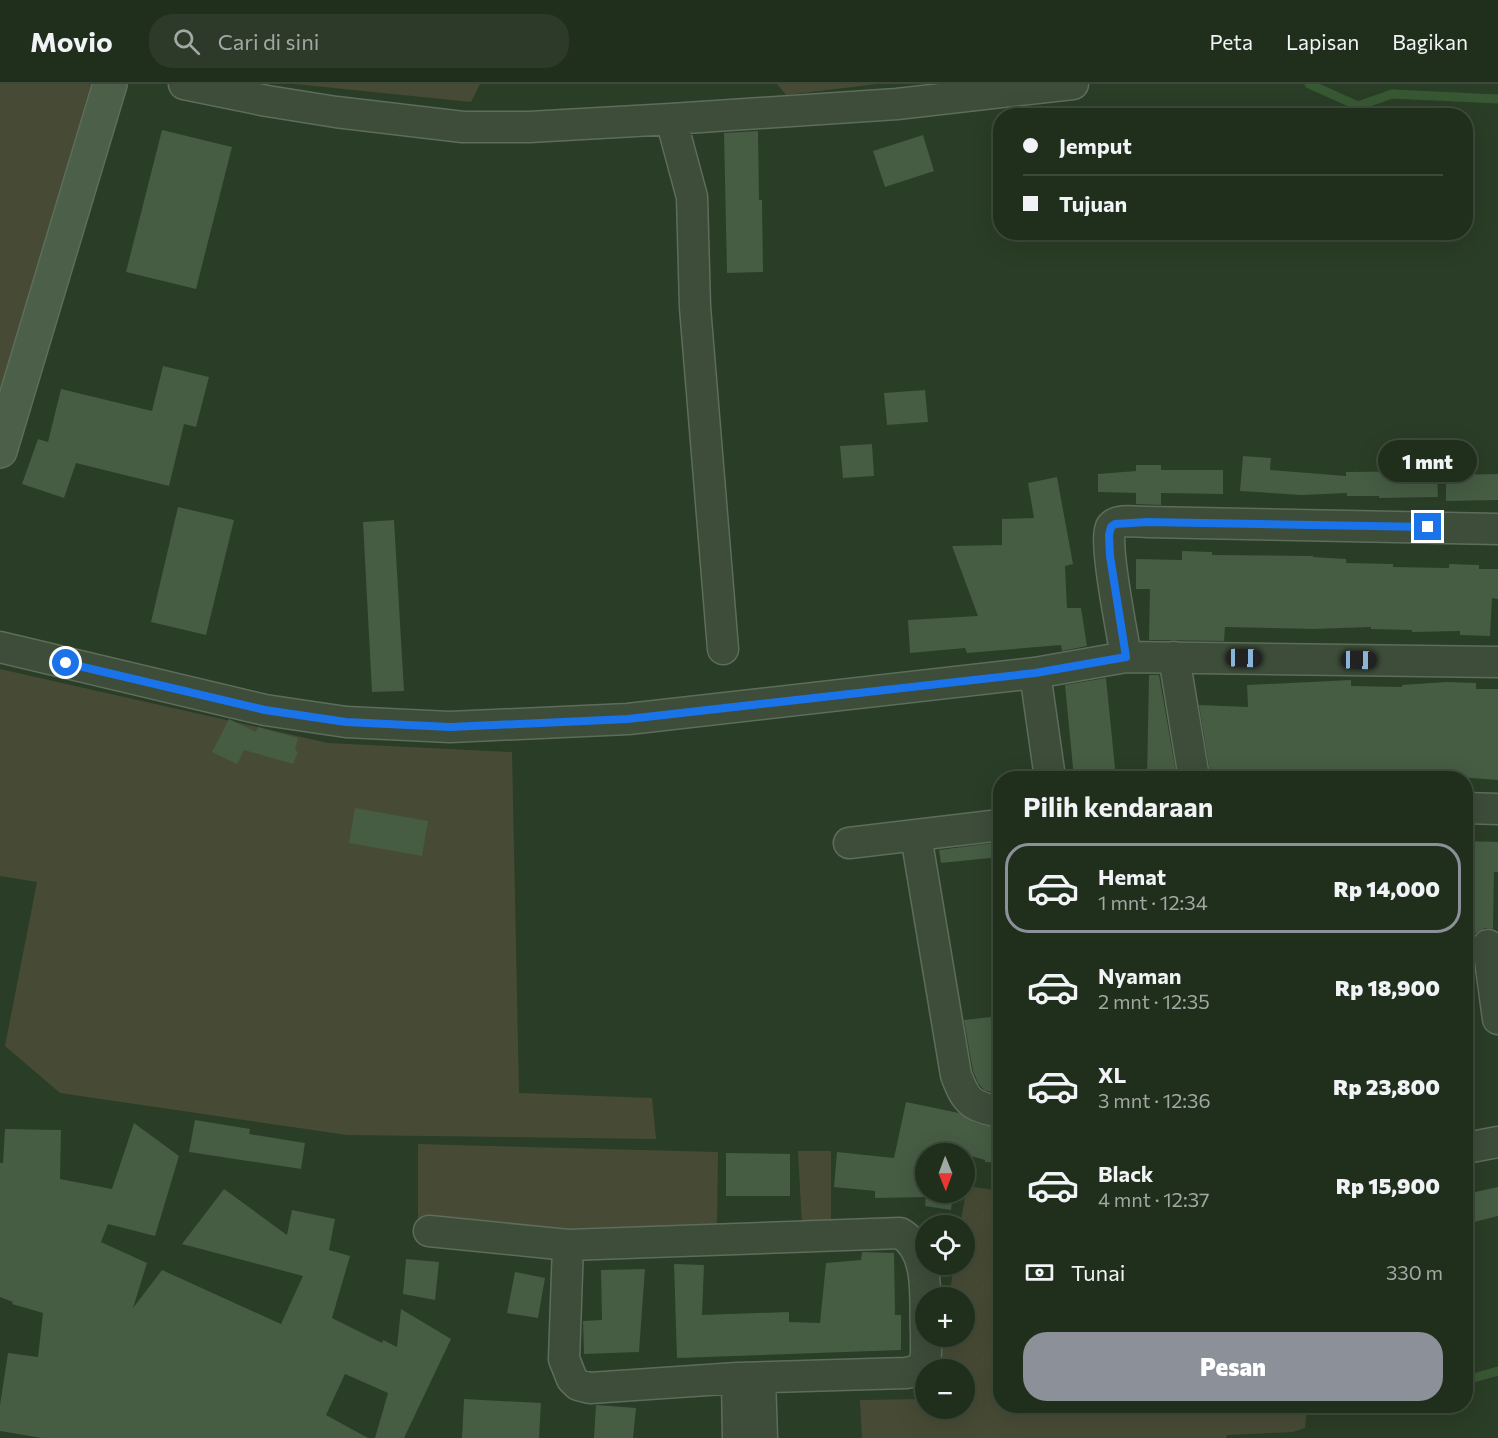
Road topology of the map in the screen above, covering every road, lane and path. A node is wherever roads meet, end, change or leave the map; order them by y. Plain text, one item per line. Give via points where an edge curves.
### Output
1 (110, 84) edge
2 (184, 84) edge
3 (1073, 84) edge
4 (671, 119) junction
5 (0, 451) edge
6 (1498, 529) edge
7 (0, 647) edge
8 (723, 649) dead end
9 (1126, 657) junction
10 (1174, 657) junction
11 (1498, 662) edge
12 (1035, 673) junction
13 (1049, 771) edge
14 (1193, 771) edge
15 (1473, 808) edge
16 (1498, 809) edge
17 (993, 826) edge
18 (916, 836) junction
19 (849, 843) dead end
20 (1484, 945) edge
21 (1498, 1018) edge
22 (993, 1111) edge
23 (1498, 1142) edge
24 (1473, 1147) edge
25 (429, 1231) dead end
26 (568, 1245) junction
27 (924, 1287) edge
28 (926, 1347) edge
29 (748, 1378) junction
30 (738, 1438) edge
31 (762, 1438) edge

1 - 5 street
2 - 4 street via 325,111 463,127
3 - 4 street via 897,104
4 - 8 street via 692,197 695,307
6 - 9 street via 1115,524 1109,535 1110,556
7 - 12 street via 265,710 346,722 450,727 628,719
9 - 10 street
9 - 12 street
10 - 11 street
10 - 14 street
12 - 13 street
15 - 16 street
17 - 18 street
18 - 19 street
18 - 22 street via 956,1075 964,1097
20 - 21 street
23 - 24 street
25 - 26 street
26 - 27 street via 900,1233 916,1248
26 - 29 street via 564,1359 578,1385 590,1388
28 - 29 street via 924,1364 917,1371
29 - 30 street
29 - 31 street

